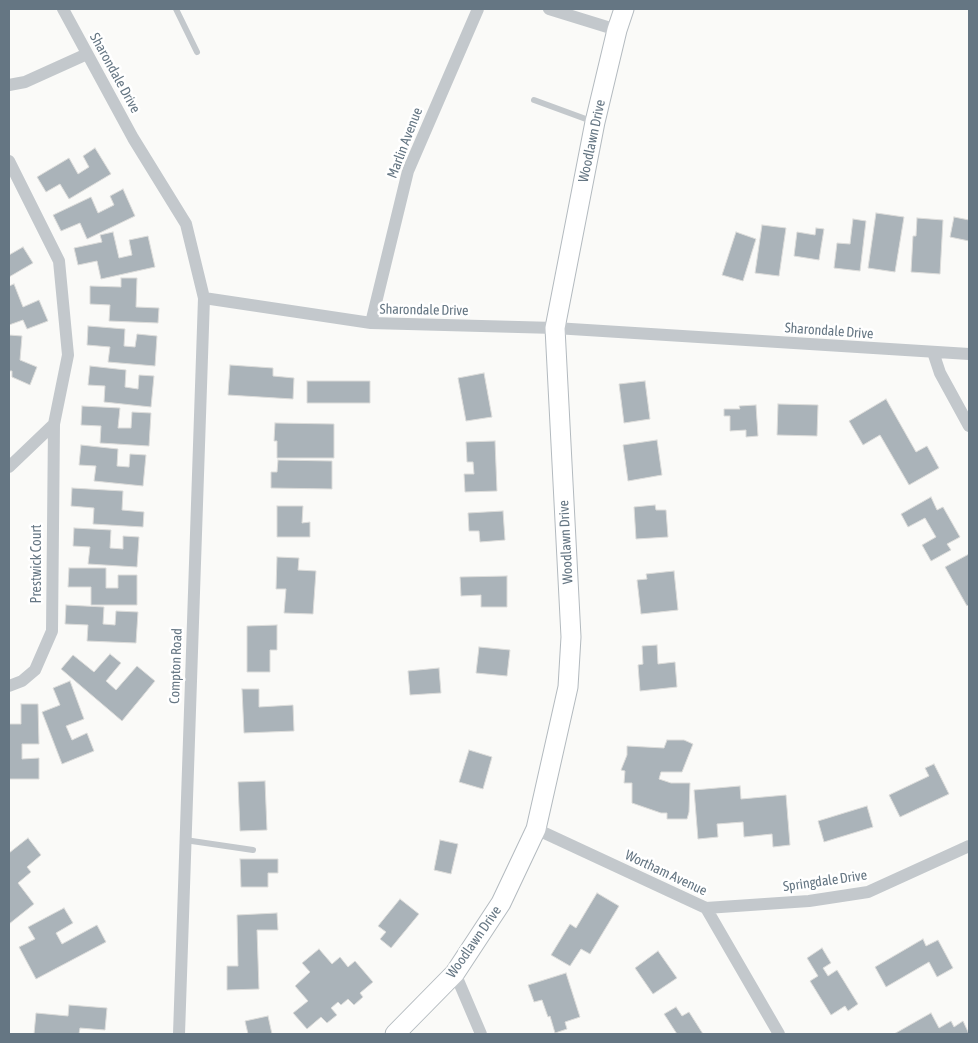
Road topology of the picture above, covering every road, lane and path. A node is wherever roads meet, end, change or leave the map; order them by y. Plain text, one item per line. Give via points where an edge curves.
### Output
1 (63, 9) edge
2 (176, 9) edge
3 (478, 9) edge
4 (549, 9) edge
5 (624, 9) edge
6 (617, 30) junction
7 (197, 52) dead end
8 (88, 54) junction
9 (9, 85) edge
10 (534, 100) dead end
11 (595, 122) junction
12 (9, 161) edge
13 (204, 298) junction
14 (371, 324) junction
15 (555, 328) junction
16 (933, 352) junction
17 (969, 354) edge
18 (54, 424) junction
19 (969, 426) edge
20 (9, 467) edge
21 (9, 686) edge
22 (536, 829) junction
23 (185, 840) junction
24 (969, 846) edge
25 (253, 850) dead end
26 (706, 908) junction
27 (455, 973) junction
28 (179, 1034) edge
29 (395, 1034) edge
30 (481, 1034) edge
31 (778, 1034) edge

1 - 8 street, Sharondale Drive
2 - 7 lane
3 - 14 street, Marlin Avenue via 408,171
4 - 6 street
5 - 6 main road, Woodlawn Drive
6 - 11 main road, Woodlawn Drive
8 - 9 street via 25,82
8 - 13 street, Sharondale Drive via 133,138 186,224
10 - 11 lane
11 - 15 main road, Woodlawn Drive
12 - 18 street, Prestwick Court via 59,261 68,355
13 - 14 street, Sharondale Drive
13 - 23 street, Compton Road
14 - 15 street, Sharondale Drive
15 - 16 street, Sharondale Drive
15 - 22 main road, Woodlawn Drive via 571,638 568,687
16 - 17 street, Sharondale Drive
16 - 19 street via 940,373
18 - 20 street
18 - 21 street, Prestwick Court via 52,631 35,670 22,681
22 - 26 street, Wortham Avenue
22 - 27 main road, Woodlawn Drive via 501,902
23 - 25 lane
23 - 28 street, Compton Road
24 - 26 street, Springdale Drive via 868,892 809,901
26 - 31 street, Wortham Avenue
27 - 29 main road, Woodlawn Drive
27 - 30 street

